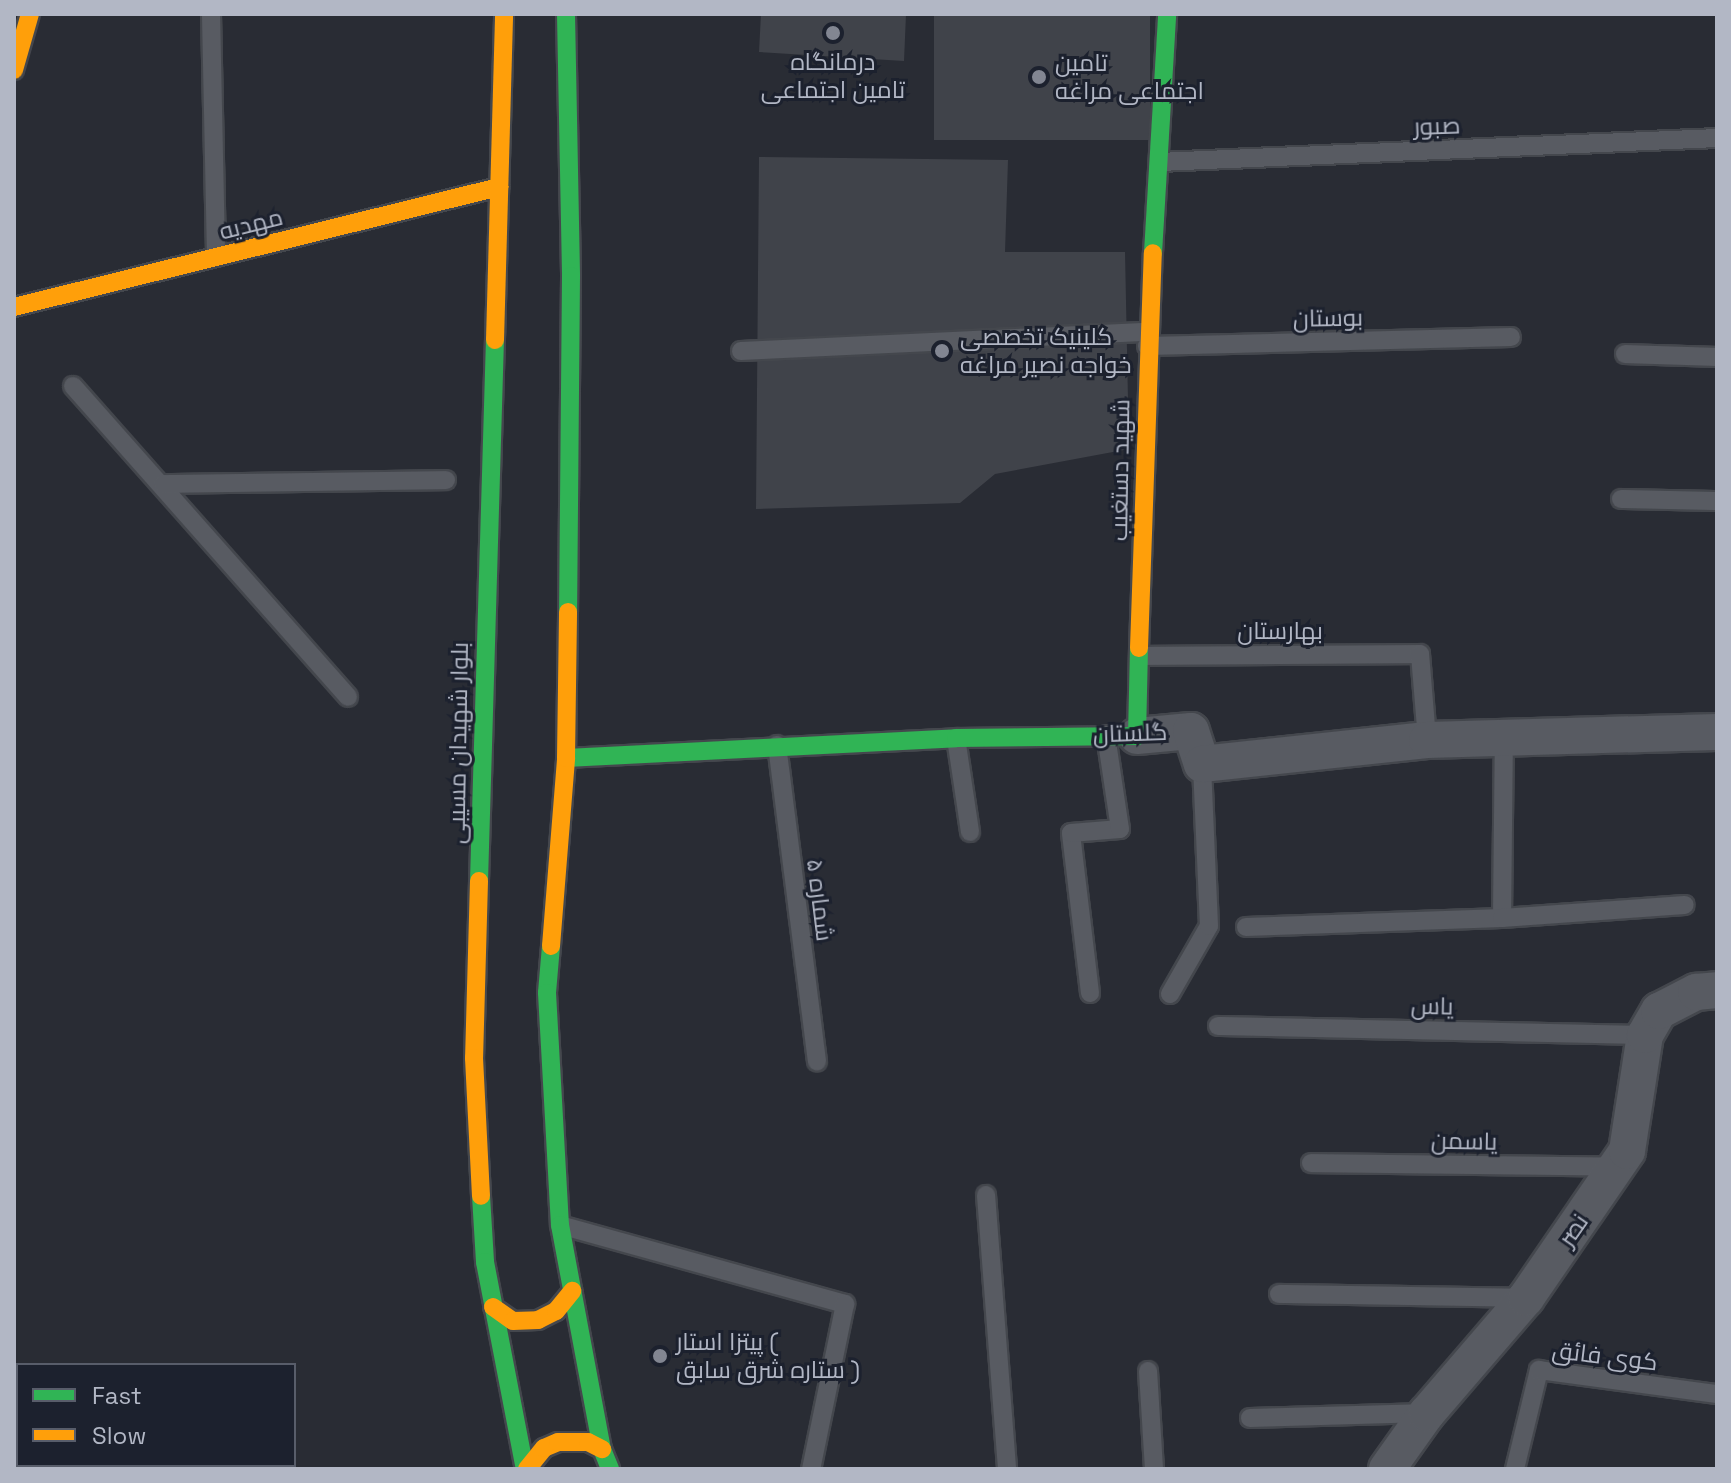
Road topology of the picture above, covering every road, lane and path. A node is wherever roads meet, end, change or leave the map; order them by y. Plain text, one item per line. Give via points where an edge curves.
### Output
1 (30, 14) edge
2 (211, 14) edge
3 (504, 14) edge
4 (566, 14) edge
5 (1167, 14) edge
6 (14, 70) edge
7 (1717, 138) edge
8 (1159, 162) junction
9 (499, 187) junction
10 (216, 257) junction
11 (14, 307) edge
12 (1511, 337) dead end
13 (1147, 339) junction
14 (741, 351) dead end
15 (1625, 354) dead end
16 (1717, 357) edge
17 (73, 386) dead end
18 (446, 480) dead end
19 (163, 484) junction
20 (1621, 499) dead end
21 (1717, 501) edge
22 (1141, 656) junction
23 (348, 697) dead end
24 (1717, 732) edge
25 (1122, 735) junction
26 (956, 738) junction
27 (1504, 739) junction
28 (1427, 740) junction
29 (777, 745) junction
30 (566, 758) junction
31 (1202, 764) junction
32 (970, 832) dead end
33 (1685, 905) dead end
34 (1502, 918) junction
35 (1246, 927) dead end
36 (1717, 990) edge
37 (1090, 993) dead end
38 (1170, 994) dead end
39 (1218, 1026) dead end
40 (1645, 1035) junction
41 (817, 1061) dead end
42 (1311, 1163) dead end
43 (1617, 1167) junction
44 (986, 1195) dead end
45 (560, 1225) junction
46 (572, 1291) junction
47 (1279, 1294) dead end
48 (1526, 1298) junction
49 (493, 1307) junction
50 (1148, 1371) dead end
51 (1717, 1394) edge
52 (1427, 1413) junction
53 (1250, 1418) dead end
54 (602, 1449) junction
55 (526, 1469) edge
56 (610, 1469) edge
57 (811, 1469) edge
58 (1007, 1469) edge
59 (1154, 1469) edge
60 (1387, 1469) edge
61 (1515, 1469) edge

1 - 6 main road
2 - 10 lane
3 - 9 main road, بلوار شهیدان مسیبی
4 - 30 main road via 571,292
5 - 8 main road, شهید دستغیب
7 - 8 lane, صبور
8 - 13 main road, شهید دستغیب
9 - 10 main road, مهدیه
9 - 49 main road, بلوار شهیدان مسیبی via 474,1058 485,1262
10 - 11 main road, مهدیه
12 - 13 lane, بوستان
13 - 14 lane, بوستان
13 - 22 main road, شهید دستغیب
15 - 16 lane
17 - 19 lane
18 - 19 lane
19 - 23 lane
20 - 21 lane
22 - 25 main road, شهید دستغیب
22 - 28 lane, بهارستان via 1420,654
24 - 27 street
25 - 26 main road, گلستان
25 - 31 street, گلستان via 1191,731
25 - 37 lane via 1120,829 1071,833
26 - 29 main road, گلستان
26 - 32 lane
27 - 28 street
27 - 34 lane
28 - 31 street
29 - 30 main road, گلستان
29 - 41 lane, شماره ۵
30 - 45 main road via 547,993
31 - 38 lane via 1209,926
33 - 34 lane
34 - 35 lane
36 - 40 street via 1696,992 1659,1011
39 - 40 lane, یاس
40 - 43 street, نصر via 1627,1151
42 - 43 lane, یاسمن
43 - 48 street, نصر
44 - 58 lane
45 - 46 main road
45 - 57 lane via 845,1304
46 - 49 main road via 556,1311 538,1320 513,1321
46 - 54 main road
47 - 48 lane
48 - 52 street, نصر
49 - 55 main road, بلوار شهیدان مسیبی
50 - 59 lane
51 - 61 lane, کوی فائق via 1539,1370
52 - 53 lane
52 - 60 street, نصر
54 - 55 main road via 588,1442 558,1442 544,1448
54 - 56 main road

